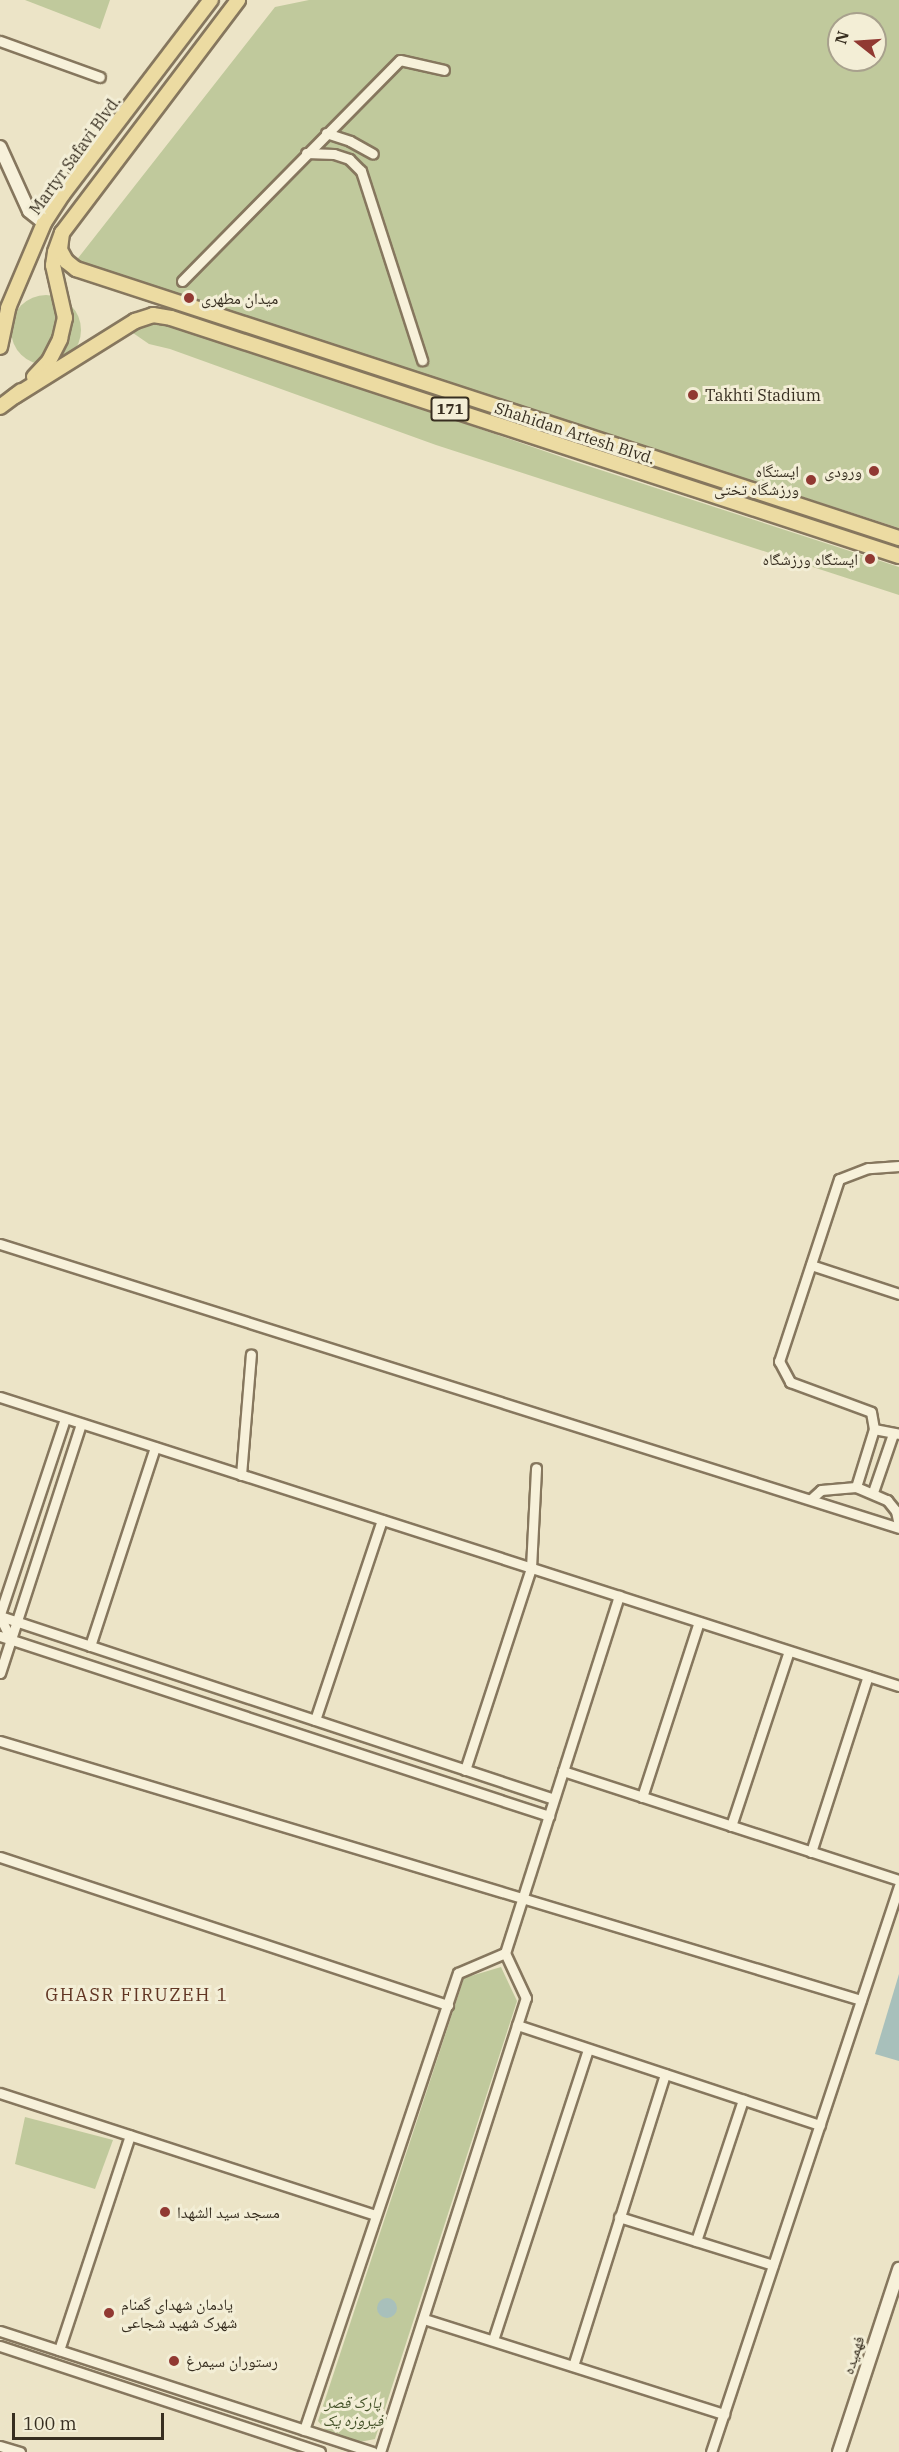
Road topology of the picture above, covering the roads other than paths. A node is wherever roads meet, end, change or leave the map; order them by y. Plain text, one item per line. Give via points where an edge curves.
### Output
1 (211, 0) edge
2 (238, 0) edge
3 (0, 41) edge
4 (444, 70) dead end
5 (100, 77) dead end
6 (326, 133) junction
7 (0, 147) edge
8 (306, 153) junction
9 (373, 154) dead end
10 (44, 223) junction
11 (62, 233) junction
12 (182, 281) dead end
13 (0, 347) edge
14 (422, 360) dead end
15 (15, 396) junction
16 (0, 407) edge
17 (899, 538) edge
18 (899, 556) edge
19 (899, 1166) edge
20 (0, 1244) edge
21 (811, 1265) junction
22 (899, 1294) edge
23 (251, 1354) dead end
24 (0, 1397) edge
25 (65, 1419) junction
26 (81, 1424) junction
27 (874, 1429) junction
28 (896, 1434) edge
29 (155, 1448) junction
30 (536, 1468) dead end
31 (241, 1475) junction
32 (856, 1487) junction
33 (873, 1492) junction
34 (811, 1499) junction
35 (382, 1520) junction
36 (899, 1527) edge
37 (531, 1568) junction
38 (619, 1596) junction
39 (0, 1616) edge
40 (17, 1622) junction
41 (699, 1622) junction
42 (0, 1636) edge
43 (11, 1640) junction
44 (90, 1646) junction
45 (789, 1651) junction
46 (0, 1674) edge
47 (868, 1676) junction
48 (899, 1686) edge
49 (315, 1720) junction
50 (0, 1742) edge
51 (465, 1770) junction
52 (563, 1771) junction
53 (642, 1797) junction
54 (554, 1799) junction
55 (549, 1816) junction
56 (731, 1826) junction
57 (811, 1852) junction
58 (0, 1857) edge
59 (899, 1880) edge
60 (899, 1886) edge
61 (522, 1898) junction
62 (505, 1953) junction
63 (861, 2000) junction
64 (448, 2005) junction
65 (518, 2025) junction
66 (588, 2049) junction
67 (665, 2074) junction
68 (0, 2093) edge
69 (743, 2100) junction
70 (820, 2125) junction
71 (130, 2135) junction
72 (376, 2215) junction
73 (619, 2217) junction
74 (696, 2241) junction
75 (774, 2265) junction
76 (899, 2269) edge
77 (424, 2319) junction
78 (0, 2331) edge
79 (493, 2340) junction
80 (0, 2346) edge
81 (59, 2350) junction
82 (573, 2366) junction
83 (724, 2414) junction
84 (304, 2430) junction
85 (0, 2445) edge
86 (346, 2448) edge
87 (20, 2452) edge
88 (320, 2452) edge
89 (373, 2452) edge
90 (380, 2452) edge
91 (711, 2452) edge
92 (839, 2452) edge

1 - 10 main road, Martyr Safavi Blvd.
2 - 11 main road, Martyr Safavi Blvd.
3 - 5 street
4 - 6 street via 400,60
6 - 8 street
6 - 9 street
7 - 10 main road via 28,211
8 - 12 street
8 - 14 street via 334,154 349,159 361,171
10 - 13 main road, Martyr Safavi Blvd. via 8,308
11 - 15 main road, Martyr Safavi Blvd. / 171 via 53,265 64,318 60,339 49,361
11 - 17 main road, Shahidan Artesh Blvd. / 171 via 60,250 76,268
15 - 16 main road, 171
15 - 18 main road, Shahidan Artesh Blvd. / 171 via 135,321 153,315 171,318
19 - 21 street via 868,1168 839,1179
20 - 34 street
21 - 22 street
21 - 27 street via 779,1361 790,1382 871,1412
23 - 31 street
24 - 25 street
25 - 26 street
25 - 39 street
26 - 29 street
26 - 40 street
27 - 28 street
27 - 32 street
28 - 33 street
29 - 31 street
29 - 44 street
30 - 37 street
31 - 35 street
32 - 33 street
32 - 34 street via 821,1491
33 - 36 street via 887,1500 896,1512
34 - 36 street
35 - 37 street
35 - 49 street
37 - 38 street
37 - 51 street
38 - 41 street
38 - 52 street
39 - 40 street
39 - 43 street
40 - 43 street
40 - 44 street
41 - 45 street
41 - 53 street
42 - 43 street
43 - 46 street
43 - 55 street
44 - 49 street
45 - 47 street
45 - 56 street
47 - 48 street
47 - 57 street
49 - 51 street
50 - 61 street
51 - 54 street
52 - 53 street
52 - 54 street
53 - 56 street
54 - 55 street
55 - 61 street
56 - 57 street
57 - 59 street
58 - 64 street
60 - 63 street
61 - 62 street
61 - 63 street
62 - 64 street via 458,1973
62 - 65 street via 526,1998
63 - 70 street
64 - 72 street
65 - 66 street
65 - 77 street
66 - 67 street
66 - 79 street
67 - 69 street
67 - 73 street
68 - 71 street
69 - 70 street
69 - 74 street
70 - 75 street
71 - 72 street
71 - 81 street
72 - 84 street
73 - 74 street
73 - 82 street
74 - 75 street
75 - 83 street
76 - 92 main road, فهمیده
77 - 79 street
77 - 90 street
78 - 81 street
79 - 82 street
80 - 88 street
81 - 84 street
82 - 83 street
83 - 91 street
84 - 86 street
85 - 87 street
86 - 89 street

